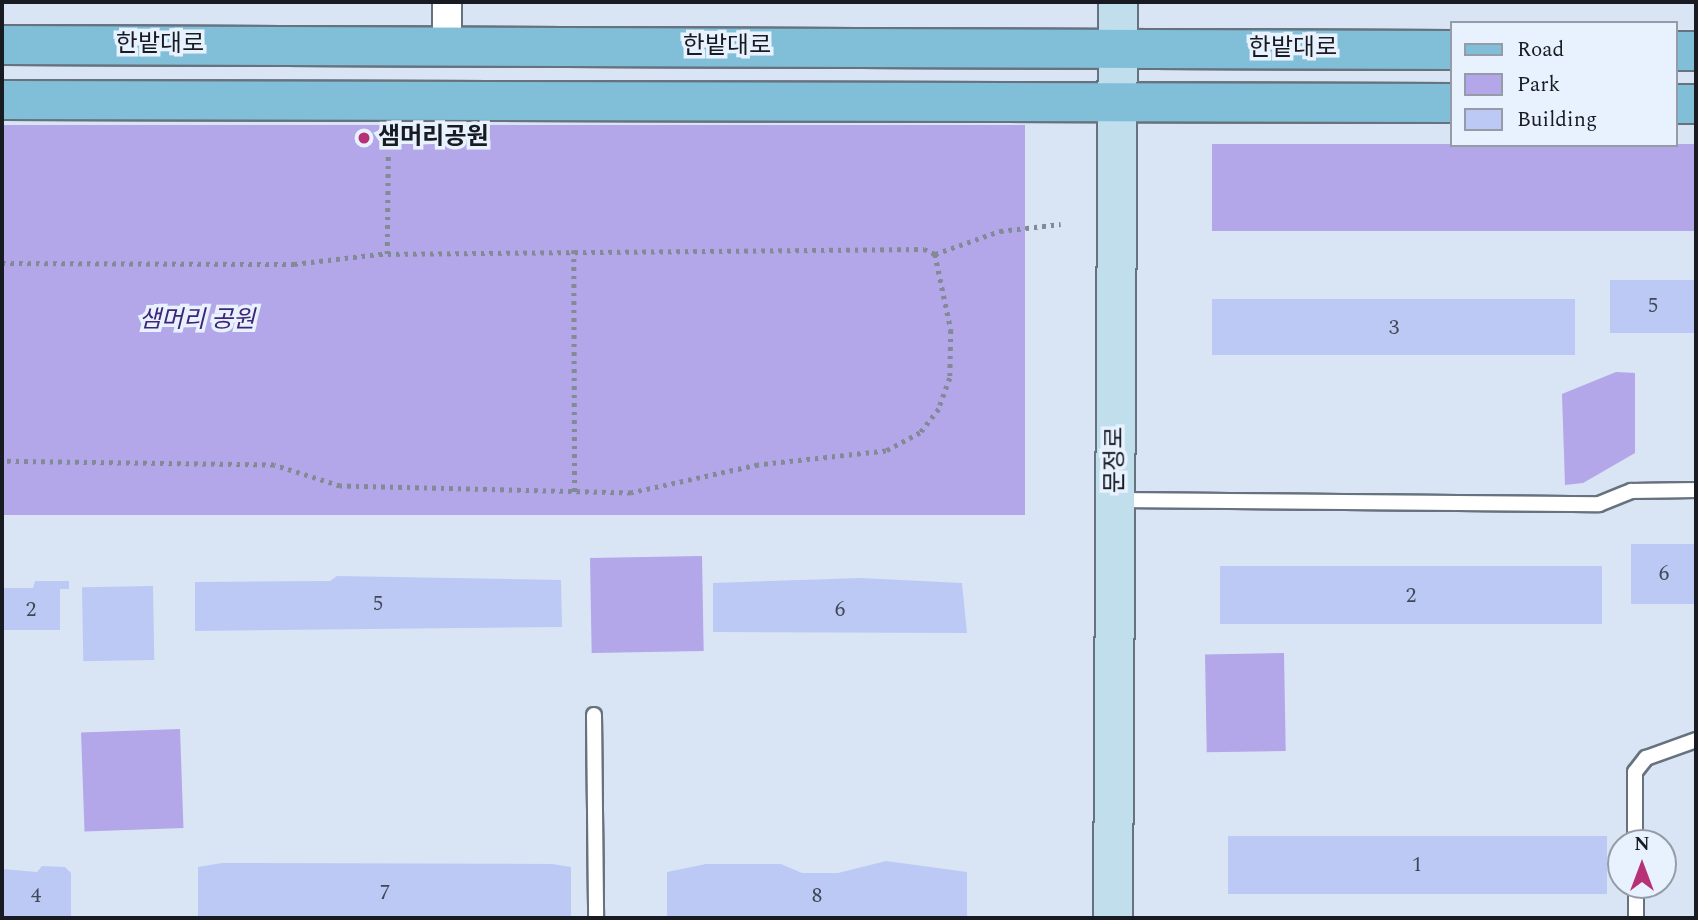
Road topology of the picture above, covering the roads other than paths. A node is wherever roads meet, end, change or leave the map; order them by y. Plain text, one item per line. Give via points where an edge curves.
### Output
1 (447, 2) edge
2 (1118, 2) edge
3 (2, 45) edge
4 (447, 46) junction
5 (1118, 48) junction
6 (1450, 50) edge
7 (1677, 51) edge
8 (1696, 51) edge
9 (2, 100) edge
10 (1118, 102) junction
11 (1450, 103) edge
12 (1677, 104) edge
13 (1696, 104) edge
14 (1696, 490) edge
15 (1116, 500) junction
16 (594, 715) dead end
17 (1696, 740) edge
18 (1635, 829) edge
19 (1636, 899) edge
20 (596, 918) edge
21 (1114, 918) edge
22 (1636, 918) edge

1 - 4 street
2 - 5 main road, 문정로
3 - 4 main road, 한밭대로
4 - 5 main road, 한밭대로
5 - 6 main road, 한밭대로
5 - 10 main road, 문정로
7 - 8 main road
9 - 10 main road
10 - 11 main road
10 - 15 main road, 문정로
12 - 13 main road
14 - 15 lane via 1631,491 1599,504
15 - 21 main road, 문정로
16 - 20 lane
17 - 18 lane via 1646,758 1634,772
19 - 22 lane

